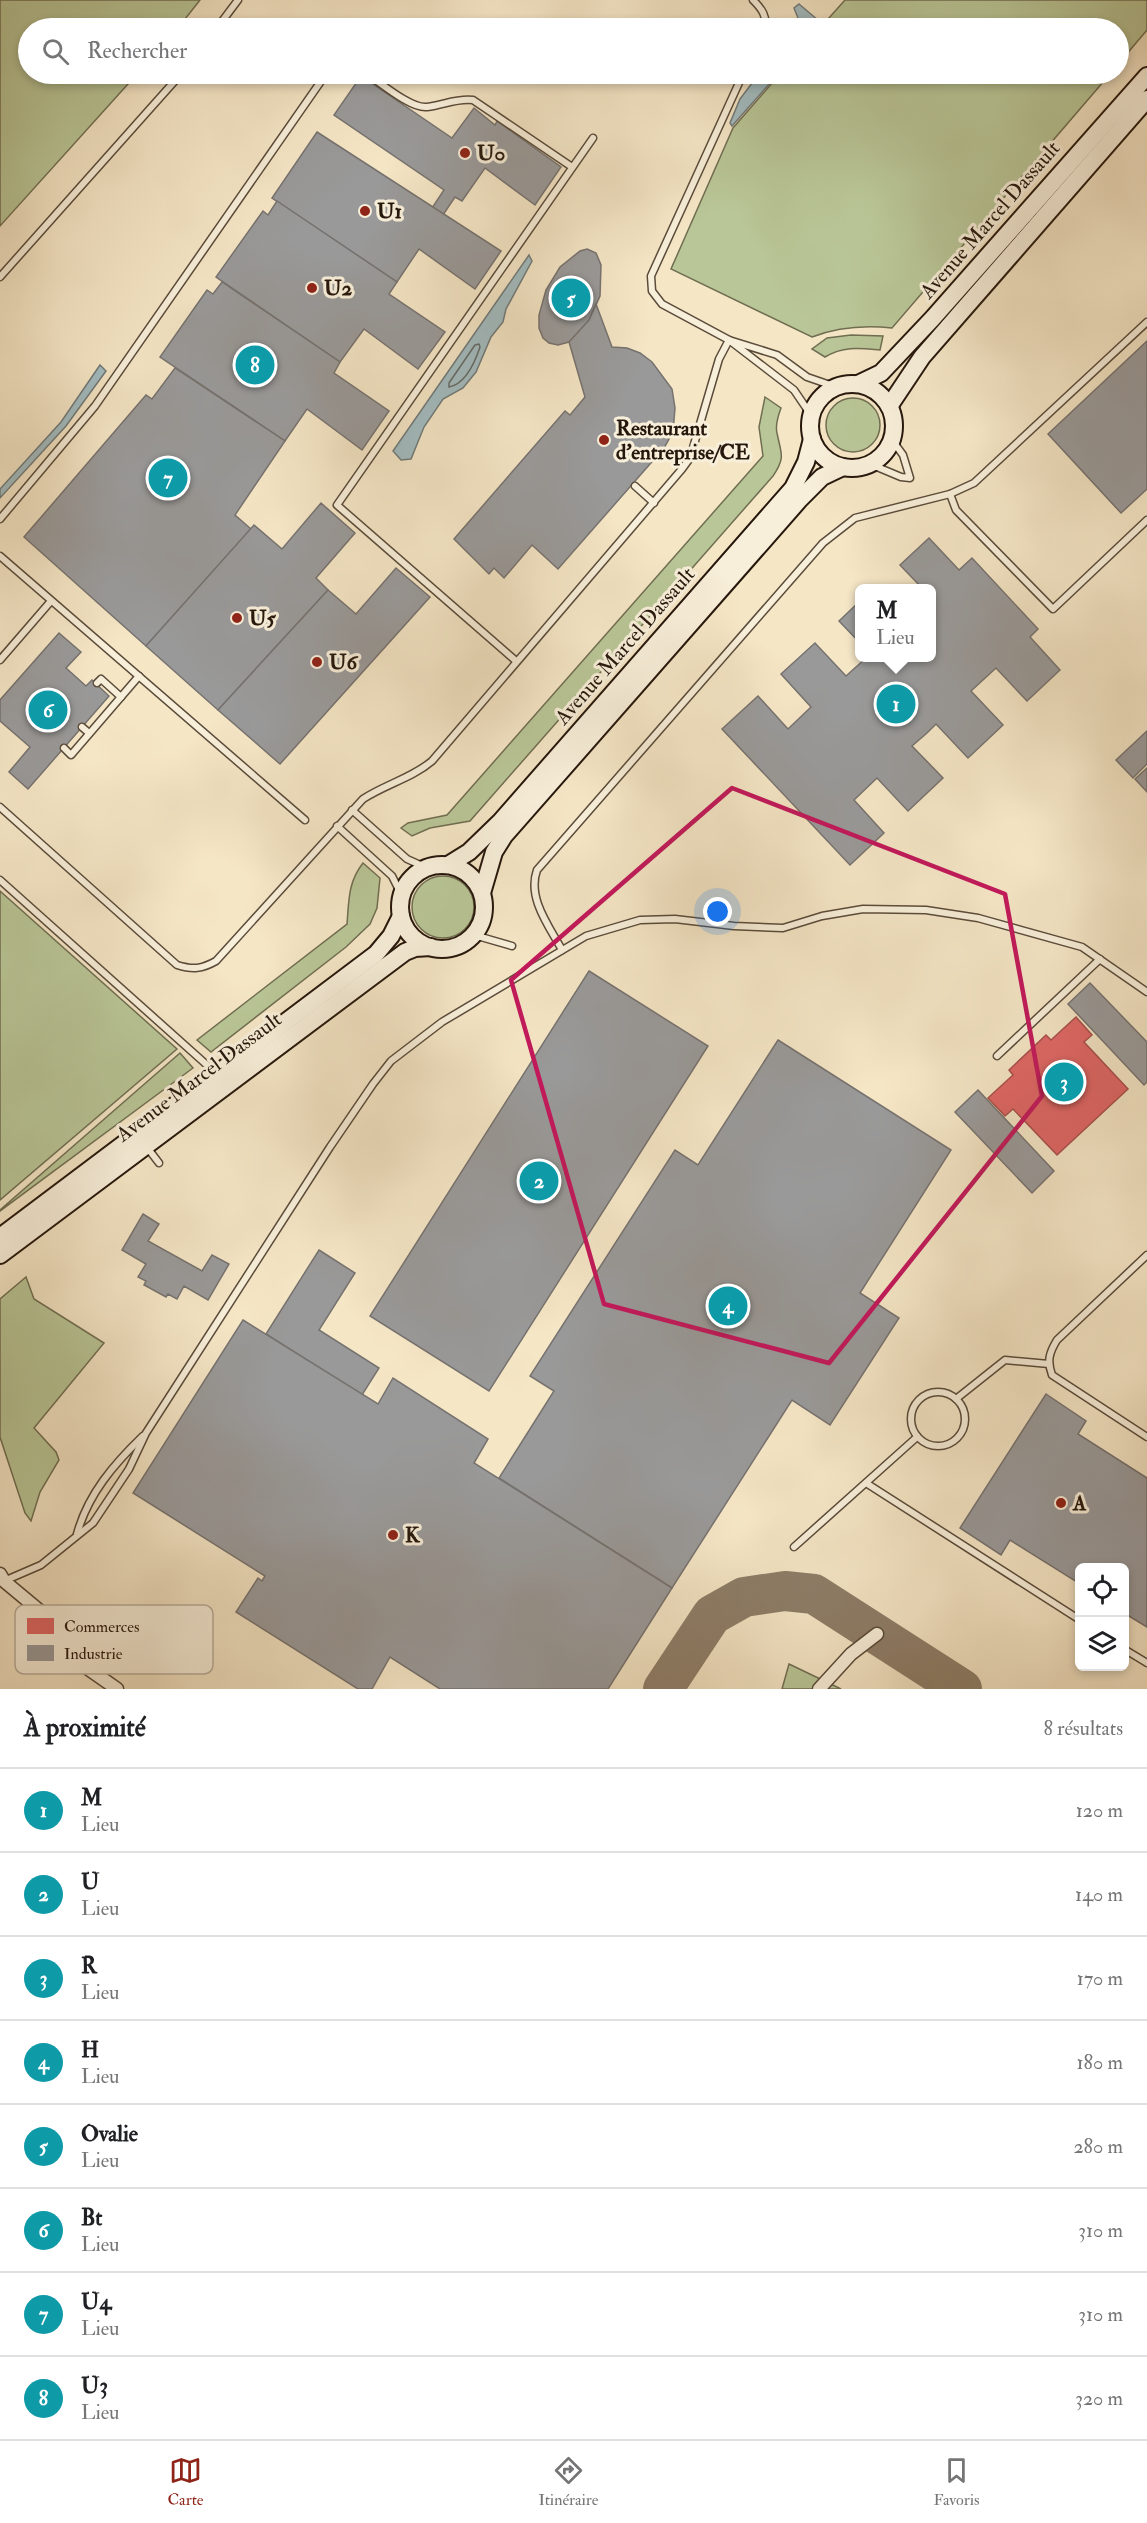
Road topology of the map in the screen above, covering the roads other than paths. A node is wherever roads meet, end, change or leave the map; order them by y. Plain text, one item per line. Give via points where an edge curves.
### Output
1 (238, 0) edge
2 (753, 0) edge
3 (224, 18) edge
4 (765, 18) edge
5 (1147, 76) edge
6 (172, 84) edge
7 (319, 84) edge
8 (382, 84) edge
9 (738, 84) edge
10 (1147, 99) edge
11 (593, 138) dead end
12 (572, 167) junction
13 (0, 277) edge
14 (1147, 322) edge
15 (729, 340) junction
16 (858, 384) junction
17 (836, 387) junction
18 (890, 405) junction
19 (811, 415) junction
20 (812, 439) junction
21 (892, 440) junction
22 (870, 464) junction
23 (843, 467) junction
24 (635, 486) dead end
25 (950, 494) junction
26 (654, 502) junction
27 (0, 519) edge
28 (1147, 520) edge
29 (0, 556) edge
30 (51, 601) junction
31 (0, 660) edge
32 (516, 661) junction
33 (139, 676) junction
34 (98, 683) dead end
35 (121, 697) junction
36 (82, 727) dead end
37 (89, 734) junction
38 (64, 748) dead end
39 (0, 807) edge
40 (352, 810) junction
41 (305, 820) dead end
42 (338, 826) junction
43 (448, 865) junction
44 (427, 868) junction
45 (0, 880) edge
46 (482, 893) junction
47 (402, 896) junction
48 (401, 916) junction
49 (474, 934) junction
50 (512, 946) dead end
51 (431, 947) junction
52 (562, 950) junction
53 (1100, 959) junction
54 (1147, 992) edge
55 (997, 1056) dead end
56 (217, 1074) junction
57 (146, 1146) junction
58 (159, 1163) dead end
59 (0, 1237) edge
60 (0, 1255) edge
61 (1147, 1255) edge
62 (1049, 1364) junction
63 (956, 1399) junction
64 (146, 1433) junction
65 (917, 1437) junction
66 (1147, 1437) edge
67 (866, 1483) junction
68 (77, 1534) junction
69 (794, 1547) dead end
70 (2, 1577) edge
71 (33, 1605) edge
72 (1075, 1617) edge
73 (877, 1634) dead end
74 (1129, 1652) edge
75 (1147, 1663) edge
76 (96, 1674) edge
77 (117, 1689) edge
78 (819, 1689) edge

1 - 3 lane
2 - 4 lane
5 - 16 main road, Avenue Marcel Dassault via 933,318 881,373
6 - 13 lane
7 - 27 lane via 95,406
8 - 12 lane via 416,107 460,98 473,100
9 - 15 lane via 650,284 662,304
10 - 18 main road, Avenue Marcel Dassault via 922,357
11 - 12 lane
12 - 32 lane via 337,505
14 - 25 lane via 974,483
15 - 17 lane via 777,355 807,377
15 - 19 lane via 794,390
15 - 26 lane via 718,359 690,458
16 - 17 main road
16 - 18 main road via 871,387
17 - 19 main road via 820,398
18 - 21 main road via 895,428
19 - 20 main road
20 - 23 main road via 830,462
20 - 43 main road, Avenue Marcel Dassault via 793,488 500,822 469,852
21 - 22 main road via 887,450
21 - 22 lane via 903,455 910,478
22 - 23 main road
23 - 46 main road, Avenue Marcel Dassault via 822,477 800,499 504,836 494,852
24 - 26 lane
25 - 28 lane via 956,510 1053,609
25 - 52 lane via 855,518 823,543 537,870 533,882 537,901
26 - 32 lane
29 - 30 lane
30 - 31 lane
30 - 33 lane
32 - 40 lane via 432,761 380,788
33 - 35 lane
33 - 41 lane
34 - 35 lane via 101,679
35 - 37 lane
36 - 37 lane
37 - 38 lane via 70,755
39 - 42 lane via 177,965 192,969 216,961
40 - 42 lane
40 - 44 lane via 407,859
42 - 47 lane via 392,876
43 - 44 main road
43 - 46 main road via 469,874
44 - 47 main road via 407,884
45 - 56 lane
46 - 49 main road via 484,914
47 - 48 main road
48 - 51 main road via 412,936
48 - 56 main road, Avenue Marcel Dassault via 376,954
49 - 50 lane
49 - 51 main road via 454,947
51 - 57 main road, Avenue Marcel Dassault via 405,952
52 - 53 lane via 586,936 640,920 783,928 863,909 926,910 978,918 1062,941 1082,947
52 - 64 lane via 442,1022 392,1061 330,1147
53 - 54 lane
53 - 55 lane
56 - 59 main road, Avenue Marcel Dassault
57 - 58 lane
57 - 60 main road, Avenue Marcel Dassault
61 - 62 lane via 1057,1340
62 - 63 lane via 1005,1360
62 - 66 lane via 1052,1375
63 - 65 lane via 940,1392 917,1402 911,1419
63 - 65 lane via 962,1405 966,1422 958,1438 943,1446 933,1446
64 - 68 lane via 129,1469 93,1523
64 - 68 lane via 114,1463 83,1512
65 - 67 lane
67 - 69 lane
67 - 72 lane
68 - 70 lane via 41,1565
70 - 71 street
73 - 78 street via 851,1654
74 - 75 lane
76 - 77 street

